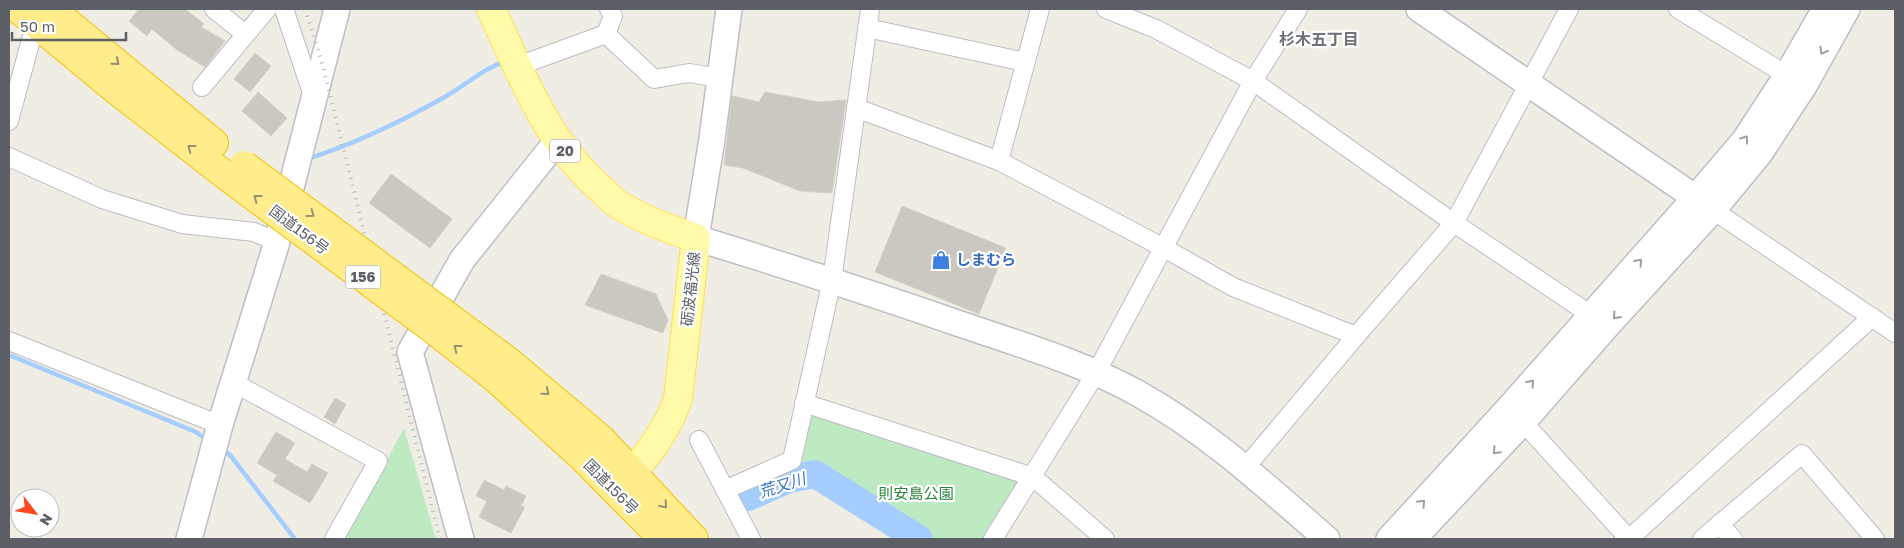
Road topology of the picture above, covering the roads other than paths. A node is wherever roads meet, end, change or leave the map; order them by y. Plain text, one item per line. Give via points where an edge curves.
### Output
1 (214, 9) edge
2 (267, 9) edge
3 (284, 9) edge
4 (337, 9) edge
5 (491, 9) edge
6 (609, 9) edge
7 (729, 9) edge
8 (870, 9) edge
9 (1040, 9) edge
10 (1106, 9) edge
11 (1298, 9) edge
12 (1419, 9) edge
13 (1569, 9) edge
14 (1678, 9) edge
15 (1825, 9) edge
16 (1847, 9) edge
17 (35, 14) edge
18 (867, 28) junction
19 (245, 34) junction
20 (606, 34) junction
21 (1025, 62) junction
22 (518, 66) junction
23 (720, 78) junction
24 (1796, 80) junction
25 (1253, 81) junction
26 (1530, 84) junction
27 (202, 87) dead end
28 (315, 99) junction
29 (856, 108) junction
30 (9, 121) edge
31 (557, 141) junction
32 (9, 157) edge
33 (999, 161) junction
34 (1704, 204) junction
35 (1454, 223) junction
36 (696, 238) junction
37 (277, 242) junction
38 (1164, 248) junction
39 (832, 280) junction
40 (1591, 315) junction
41 (1872, 317) junction
42 (1895, 333) edge
43 (1356, 336) junction
44 (9, 341) edge
45 (1096, 374) junction
46 (234, 383) junction
47 (804, 403) junction
48 (1523, 422) junction
49 (220, 425) junction
50 (699, 440) dead end
51 (1245, 468) junction
52 (1033, 477) junction
53 (624, 481) junction
54 (725, 490) junction
55 (1719, 524) junction
56 (189, 539) edge
57 (334, 539) edge
58 (461, 539) edge
59 (663, 539) edge
60 (694, 539) edge
61 (751, 539) edge
62 (993, 539) edge
63 (1105, 539) edge
64 (1328, 539) edge
65 (1389, 539) edge
66 (1413, 539) edge
67 (1702, 539) edge
68 (1733, 539) edge
69 (1875, 539) edge

1 - 19 street
2 - 19 street
3 - 28 street
4 - 28 street
5 - 22 main road, 砺波福光線 / 20
6 - 20 street via 613,16
7 - 23 street
8 - 18 street
9 - 21 street
10 - 25 street via 1156,29
11 - 25 street
12 - 26 street
13 - 26 street
14 - 24 street
15 - 24 street
16 -> 24 street
17 - 30 street
17 - 53 highway, 国道156号 / 156, bridge via 116,90 237,171 434,330 502,370
18 - 21 street
18 - 29 street
19 - 27 street
20 - 22 street
20 - 23 street via 654,79 689,73
21 - 33 street
22 - 31 main road, 砺波福光線 / 20
23 - 36 street
24 - 34 street via 1760,153
25 - 35 street
25 - 38 street
26 - 34 street
26 - 35 street
28 - 37 street
29 - 33 street
29 - 39 street
31 - 36 main road, 砺波福光線 / 20 via 584,174 618,204 656,224
31 - 58 street via 462,260 410,352
32 - 37 street via 102,199 182,224 254,232
33 - 38 street
40 -> 34 street
34 - 41 street
34 -> 48 street via 1607,326
35 - 40 street
35 - 43 street
36 - 39 street
36 - 53 main road, 砺波福光線 via 678,399 671,420 654,447
37 - 46 street
38 - 43 street via 1233,287
38 - 45 street
39 - 45 street via 1046,353
39 - 47 street
65 -> 40 street
41 - 42 street
41 - 48 street via 1629,539
43 - 51 street
44 - 49 street
45 - 51 street via 1196,428
45 - 52 street
46 - 49 street
46 - 57 street via 378,461
47 - 52 street
47 - 54 street via 792,460
48 -> 66 street
49 - 56 street
50 - 54 street
51 - 64 street
52 - 62 street
52 - 63 street
53 - 59 highway, 国道156号 / 156
53 -> 60 highway, 国道156号 / 156
54 - 61 street
55 - 67 street
55 - 68 street
55 - 69 street via 1802,454

